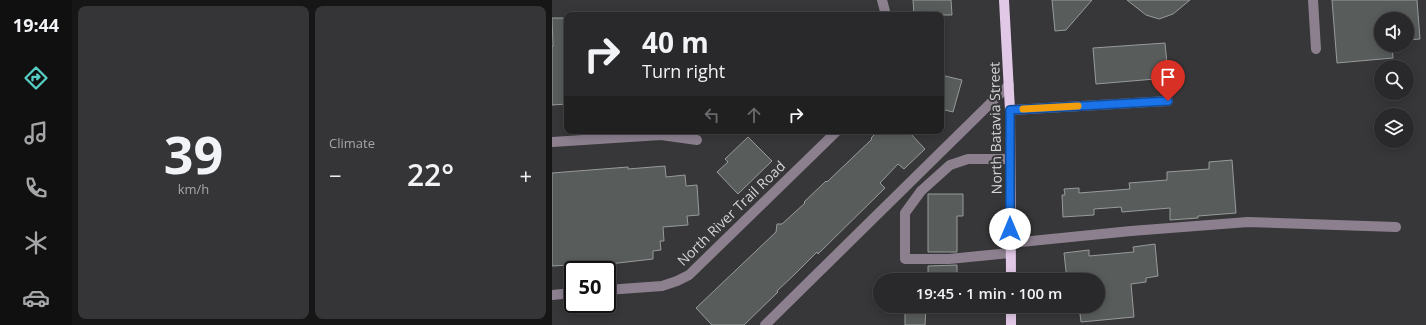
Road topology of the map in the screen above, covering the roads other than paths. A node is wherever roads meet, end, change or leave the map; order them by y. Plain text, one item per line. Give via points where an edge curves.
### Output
1 (882, 0) edge
2 (1004, 0) edge
3 (1313, 0) edge
4 (885, 12) edge
5 (1316, 49) dead end
6 (1009, 85) junction
7 (1168, 101) dead end
8 (1010, 110) junction
9 (834, 134) edge
10 (697, 140) dead end
11 (552, 142) edge
12 (1010, 160) junction
13 (1396, 227) dead end
14 (1010, 248) junction
15 (1011, 273) edge
16 (616, 289) edge
17 (564, 293) edge
18 (552, 294) edge
19 (1011, 313) edge
20 (765, 325) edge
21 (1011, 325) edge

1 - 4 street
2 - 6 main road, North Batavia Street
3 - 5 street
6 - 8 main road, North Batavia Street
6 - 20 street
7 - 8 street
8 - 12 main road, North Batavia Street
9 - 16 street, North River Trail Road via 689,275 662,286
10 - 11 street via 661,135
12 - 14 main road, North Batavia Street
12 - 14 street via 968,159 950,165 921,191 905,213 905,258 949,259
13 - 14 street via 1248,222 1131,231
14 - 15 main road, North Batavia Street
17 - 18 street
19 - 21 main road

